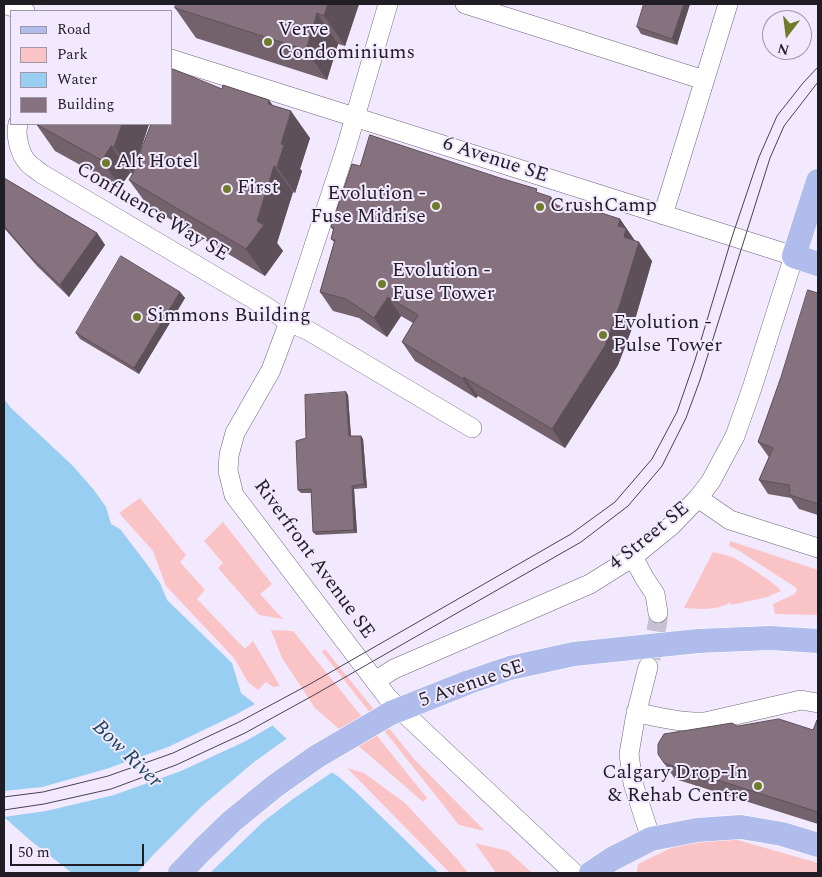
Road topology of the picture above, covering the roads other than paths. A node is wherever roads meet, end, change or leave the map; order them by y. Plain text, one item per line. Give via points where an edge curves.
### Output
1 (4, 4) edge
2 (388, 4) edge
3 (465, 4) edge
4 (728, 4) edge
5 (22, 10) edge
6 (172, 59) edge
7 (704, 80) junction
8 (354, 117) junction
9 (18, 125) edge
10 (818, 180) edge
11 (662, 215) junction
12 (794, 256) junction
13 (818, 264) edge
14 (289, 322) junction
15 (472, 428) dead end
16 (698, 498) junction
17 (818, 548) edge
18 (633, 557) junction
19 (658, 613) tunnel mouth
20 (818, 641) edge
21 (648, 666) tunnel mouth
22 (375, 681) junction
23 (818, 703) edge
24 (636, 712) junction
25 (651, 839) junction
26 (818, 845) edge
27 (180, 873) edge
28 (574, 873) edge
29 (591, 873) edge

1 - 5 street
2 - 8 street, Riverfront Avenue SE
3 - 7 street
4 - 7 street
6 - 8 street, 6 Avenue SE
7 - 11 street
8 - 11 street, 6 Avenue SE
8 - 14 street, Riverfront Avenue SE
9 - 14 street, Confluence Way SE via 18,143 27,162 42,174
10 - 12 main road, 4 Street SE
11 - 12 street, 6 Avenue SE
12 - 13 main road, 6 Avenue SE
12 - 16 street, 4 Street SE via 735,436
14 - 15 street, Confluence Way SE
14 - 22 street, Riverfront Avenue SE via 271,370 235,433 228,471 234,495
16 - 17 street via 730,520
16 - 18 street, 4 Street SE
18 - 19 street via 655,594
18 - 22 street, 4 Street SE via 590,584 394,669
20 - 27 main road, 5 Avenue SE, bridge via 770,638 698,641 574,654 510,668 468,682 391,713 316,757 232,821
21 - 24 street
22 - 28 street, Riverfront Avenue SE via 395,704
23 - 24 street via 801,700 690,723
24 - 25 street via 629,754 633,783
25 - 26 main road via 697,830 741,827 782,834
25 - 29 main road

